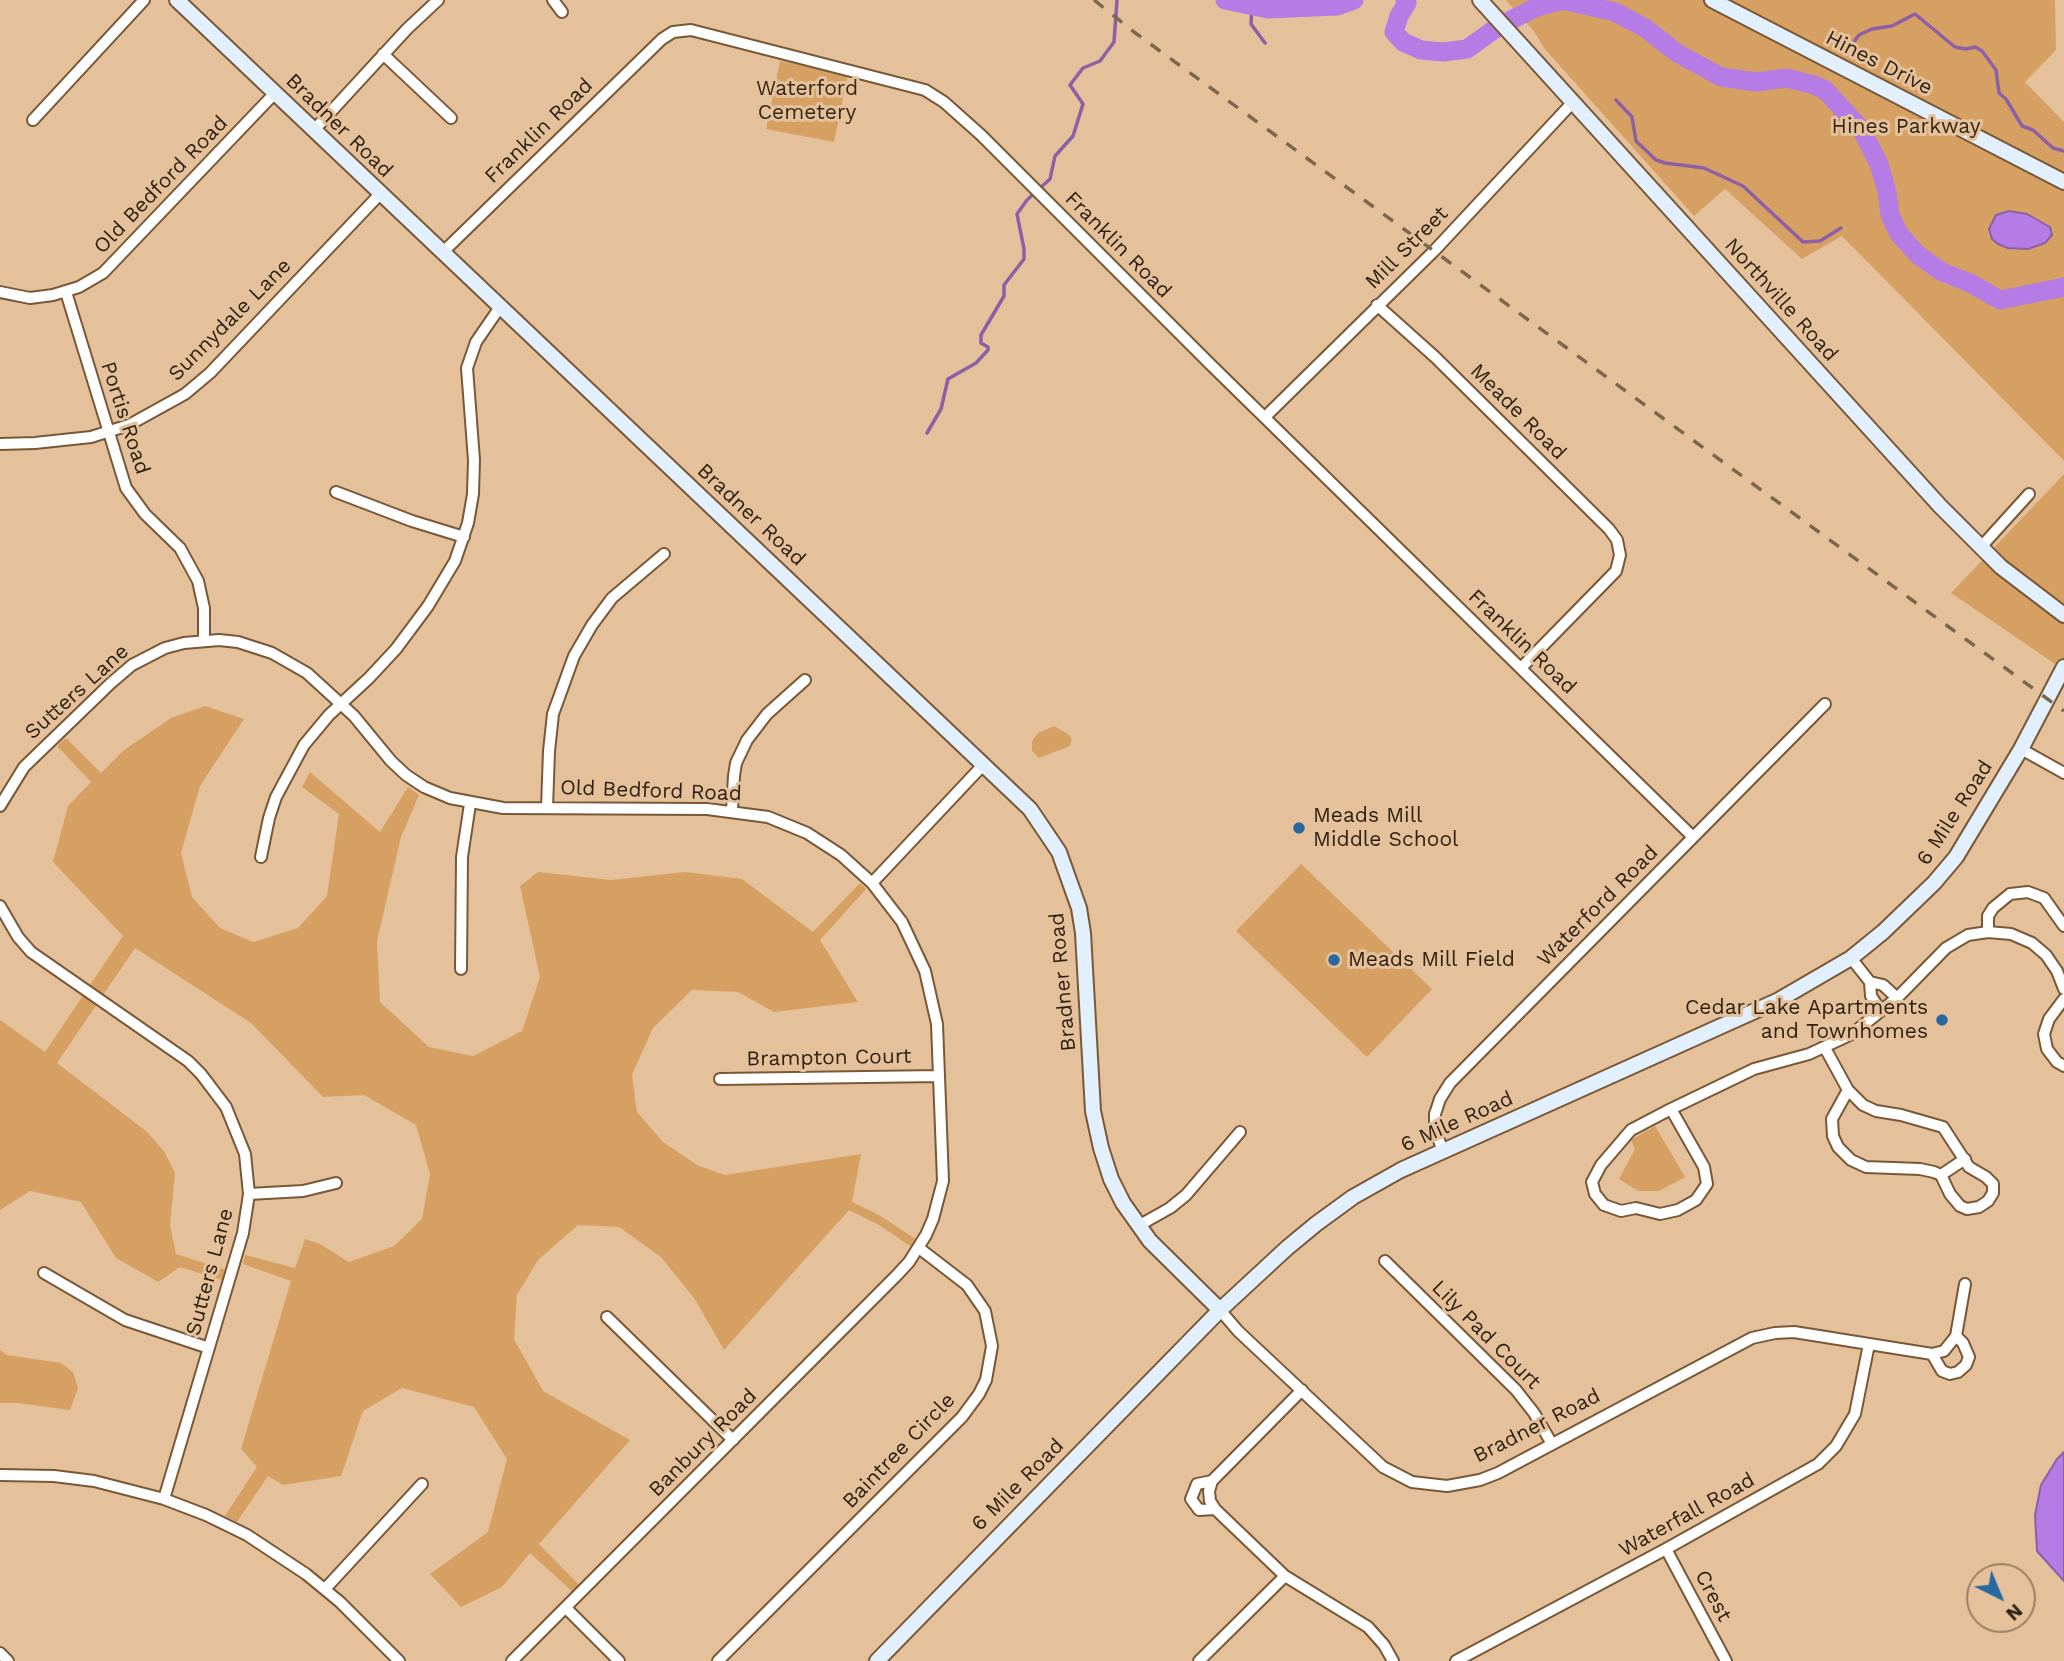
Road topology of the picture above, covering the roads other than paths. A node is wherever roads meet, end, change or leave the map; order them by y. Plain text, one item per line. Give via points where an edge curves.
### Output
1 (144, 0) edge
2 (177, 0) edge
3 (438, 0) edge
4 (553, 0) edge
5 (1480, 0) edge
6 (1712, 0) edge
7 (562, 12) dead end
8 (383, 54) junction
9 (275, 93) junction
10 (1573, 102) junction
11 (452, 118) dead end
12 (33, 120) dead end
13 (314, 130) junction
14 (2064, 182) edge
15 (380, 194) junction
16 (443, 252) junction
17 (0, 292) edge
18 (66, 292) junction
19 (1377, 305) junction
20 (500, 307) junction
21 (1265, 417) junction
22 (107, 431) junction
23 (0, 444) edge
24 (336, 492) dead end
25 (2029, 494) dead end
26 (464, 537) junction
27 (1981, 547) junction
28 (664, 554) dead end
29 (2064, 615) edge
30 (204, 641) junction
31 (2064, 667) edge
32 (1521, 668) junction
33 (805, 680) dead end
34 (341, 704) junction
35 (1825, 704) dead end
36 (2021, 750) junction
37 (984, 765) junction
38 (2064, 773) edge
39 (470, 804) junction
40 (0, 806) edge
41 (547, 808) junction
42 (732, 810) junction
43 (1693, 837) junction
44 (261, 857) dead end
45 (872, 883) junction
46 (0, 906) edge
47 (2064, 926) edge
48 (1988, 932) junction
49 (1851, 958) junction
50 (461, 969) dead end
51 (1870, 982) junction
52 (2064, 989) edge
53 (1897, 998) junction
54 (2064, 999) edge
55 (1881, 1012) junction
56 (1825, 1048) junction
57 (2064, 1066) edge
58 (939, 1076) junction
59 (720, 1079) dead end
60 (1848, 1090) junction
61 (1671, 1109) junction
62 (1240, 1132) dead end
63 (1443, 1151) junction
64 (1965, 1159) junction
65 (1941, 1175) junction
66 (337, 1184) dead end
67 (249, 1194) junction
68 (1138, 1226) junction
69 (919, 1248) junction
70 (1385, 1261) dead end
71 (44, 1273) dead end
72 (1965, 1284) dead end
73 (1220, 1310) junction
74 (607, 1317) dead end
75 (1956, 1336) junction
76 (1868, 1343) junction
77 (209, 1348) junction
78 (1932, 1354) junction
79 (1302, 1391) junction
80 (733, 1440) junction
81 (1552, 1444) junction
82 (0, 1475) edge
83 (1212, 1481) junction
84 (422, 1484) dead end
85 (164, 1499) junction
86 (1215, 1509) junction
87 (1666, 1549) junction
88 (1285, 1576) junction
89 (325, 1589) junction
90 (566, 1608) junction
91 (0, 1653) edge
92 (8, 1661) edge
93 (399, 1661) edge
94 (512, 1661) edge
95 (618, 1661) edge
96 (718, 1661) edge
97 (877, 1661) edge
98 (1199, 1661) edge
99 (1393, 1661) edge
100 (1456, 1661) edge
101 (1726, 1661) edge

1 - 12 street
2 - 9 street, Bradner Road
3 - 8 street
4 - 7 street
5 - 10 street, Northville Road
6 - 14 street, Hines Drive
8 - 11 street
8 - 13 street
9 - 13 street, Bradner Road
9 - 18 street, Old Bedford Road via 112,265 90,282
10 - 19 street, Mill Street
10 - 27 street, Northville Road
13 - 15 street, Bradner Road
15 - 16 street, Bradner Road
15 - 22 street, Sunnydale Lane via 200,383 129,425
16 - 20 street, Bradner Road
16 - 21 street, Franklin Road via 662,39 691,30 925,90 944,102
17 - 18 street via 30,298
18 - 22 street, Portis Road
19 - 21 street, Mill Street
19 - 32 street, Meade Road via 1617,540 1616,571
20 - 26 street via 476,342 467,368 474,480
20 - 37 street, Bradner Road
21 - 32 street, Franklin Road
22 - 23 street, Sunnydale Lane via 63,441
22 - 30 street, Portis Road via 131,497 180,548 195,573 204,608
24 - 26 street
25 - 27 street
26 - 34 street via 445,580 412,628
27 - 29 street, Northville Road
28 - 41 street via 612,598 574,656 553,714
30 - 34 street, Old Bedford Road via 238,642 272,653 307,673
30 - 40 street, Sutters Lane via 165,648 121,674 23,767
31 - 36 street, 6 Mile Road
32 - 43 street, Franklin Road
33 - 42 street via 767,714 741,750
34 - 39 street, Old Bedford Road via 406,775
34 - 44 street via 304,745 285,777 269,818
35 - 43 street, Waterford Road
36 - 38 street
36 - 49 street, 6 Mile Road via 1956,857 1910,908
37 - 45 street
37 - 68 street, Bradner Road via 1039,822 1059,852 1073,887 1083,933 1096,1127 1111,1179
39 - 41 street, Old Bedford Road
39 - 50 street via 462,858
41 - 42 street, Old Bedford Road
42 - 45 street, Old Bedford Road via 768,817 807,833
43 - 63 street, Waterford Road via 1450,1083 1435,1114
45 - 58 street, Old Bedford Road via 902,922 925,971 937,1024
46 - 67 street, Sutters Lane via 31,952 188,1061 211,1084 240,1137
47 - 48 street via 2044,898 2028,892 2010,894 1993,908
48 - 52 street via 2011,934 2032,943 2046,955
48 - 53 street via 1955,941
49 - 51 street
49 - 63 street, 6 Mile Road via 1718,1029
51 - 53 street via 1883,985
51 - 55 street via 1871,996
53 - 55 street
54 - 57 street via 2049,1018 2044,1034 2047,1049
55 - 56 street
56 - 60 street
56 - 61 street via 1754,1069
58 - 59 street, Brampton Court
58 - 69 street, Old Bedford Road via 943,1181
60 - 64 street via 1876,1111 1943,1127
60 - 65 street via 1832,1119 1833,1136 1851,1160 1866,1167 1920,1169
61 - 61 street via 1632,1130 1601,1164 1592,1182 1604,1205 1660,1214 1678,1210 1702,1192 1707,1184 1703,1167
62 - 68 street via 1186,1195
63 - 73 street, 6 Mile Road via 1377,1183 1316,1224
64 - 65 street
64 - 65 street via 1993,1184 1993,1194 1979,1207 1960,1206
66 - 67 street
67 - 77 street, Sutters Lane via 243,1233
68 - 73 street, Bradner Road
69 - 80 street, Banbury Road
69 - 96 street, Baintree Circle via 967,1285 985,1311 992,1346 986,1380 962,1417
70 - 81 street, Lily Pad Court via 1516,1390
71 - 77 street via 125,1320
72 - 75 street, Bradner Road
73 - 79 street, Bradner Road
73 - 97 street, 6 Mile Road
74 - 80 street
75 - 78 street via 1944,1350
75 - 78 street, Bradner Road via 1969,1357 1958,1372 1942,1371
76 - 78 street, Bradner Road
76 - 81 street, Bradner Road via 1794,1332 1752,1338
76 - 87 street, Waterfall Road via 1855,1414 1828,1454 1806,1472
77 - 85 street, Sutters Lane
79 - 81 street, Bradner Road via 1383,1467 1422,1484 1447,1486 1480,1480
79 - 83 street
80 - 90 street, Banbury Road
82 - 85 street via 94,1481
83 - 86 street via 1209,1497
83 - 86 street via 1197,1484 1191,1499 1199,1510
84 - 89 street
85 - 89 street via 247,1535
86 - 88 street
87 - 100 street, Waterfall Road
87 - 101 street, Crest
88 - 98 street
88 - 99 street via 1368,1627
89 - 93 street
90 - 94 street, Banbury Road
90 - 95 street
91 - 92 street

